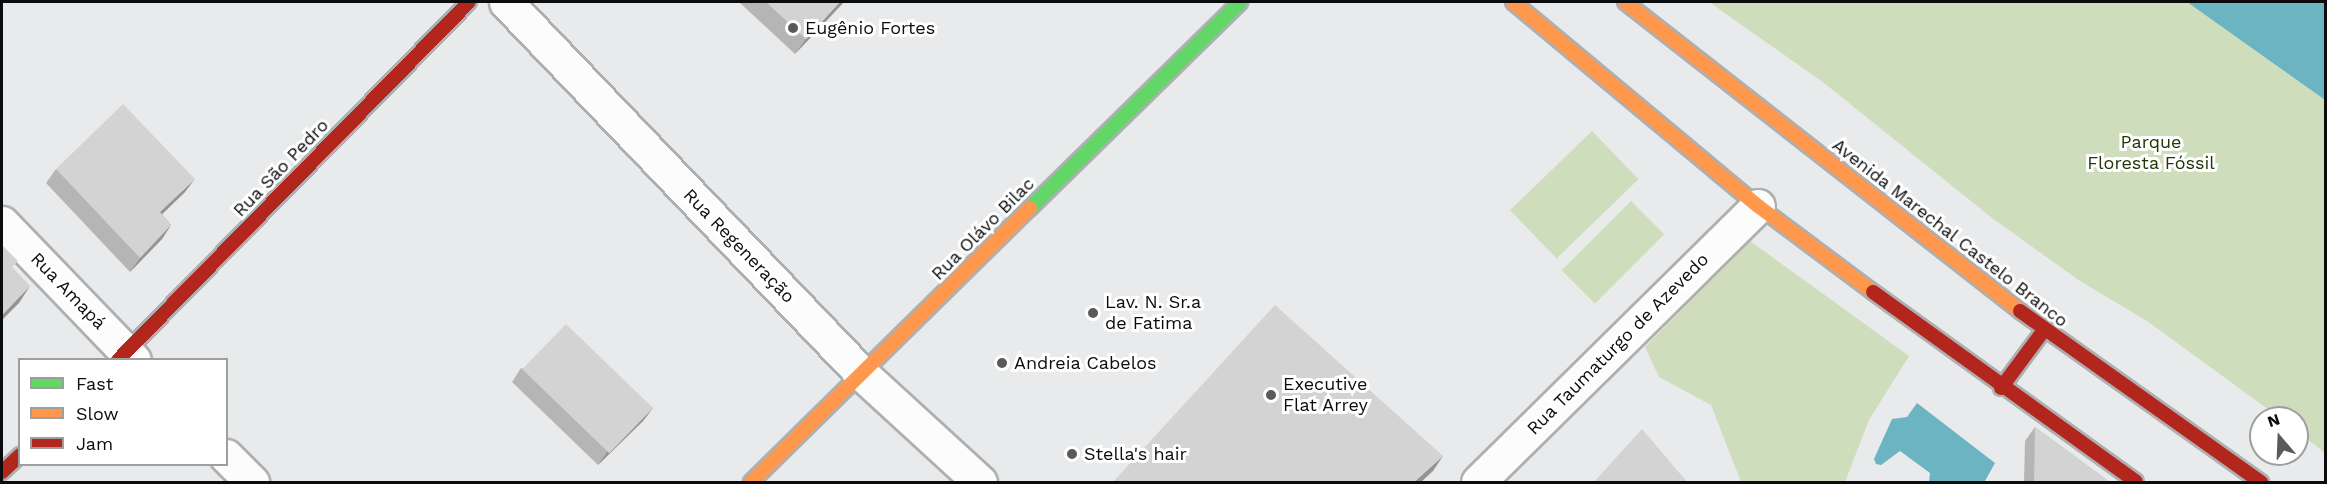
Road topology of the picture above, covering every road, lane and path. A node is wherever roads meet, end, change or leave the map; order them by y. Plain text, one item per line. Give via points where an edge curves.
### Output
1 (469, 2) edge
2 (506, 2) edge
3 (1240, 2) edge
4 (1513, 2) edge
5 (1625, 2) edge
6 (1758, 206) junction
7 (2, 223) edge
8 (2044, 330) junction
9 (126, 357) edge
10 (862, 374) junction
11 (2001, 388) junction
12 (18, 457) edge
13 (228, 458) edge
14 (2, 472) edge
15 (252, 483) edge
16 (751, 483) edge
17 (980, 483) edge
18 (1478, 483) edge
19 (2136, 483) edge
20 (2261, 483) edge

1 - 9 main road, Rua São Pedro
2 - 10 street, Rua Regeneração
3 - 10 main road, Rua Olávo Bilac
4 - 6 main road
5 - 8 main road, Avenida Marechal Castelo Branco
6 - 11 main road
6 - 18 street, Rua Taumaturgo de Azevedo
7 - 9 street, Rua Amapá
8 - 11 main road
8 - 20 main road, Avenida Marechal Castelo Branco
10 - 16 main road, Rua Olávo Bilac
10 - 17 street, Rua Regeneração
11 - 19 main road
12 - 14 main road
13 - 15 street

